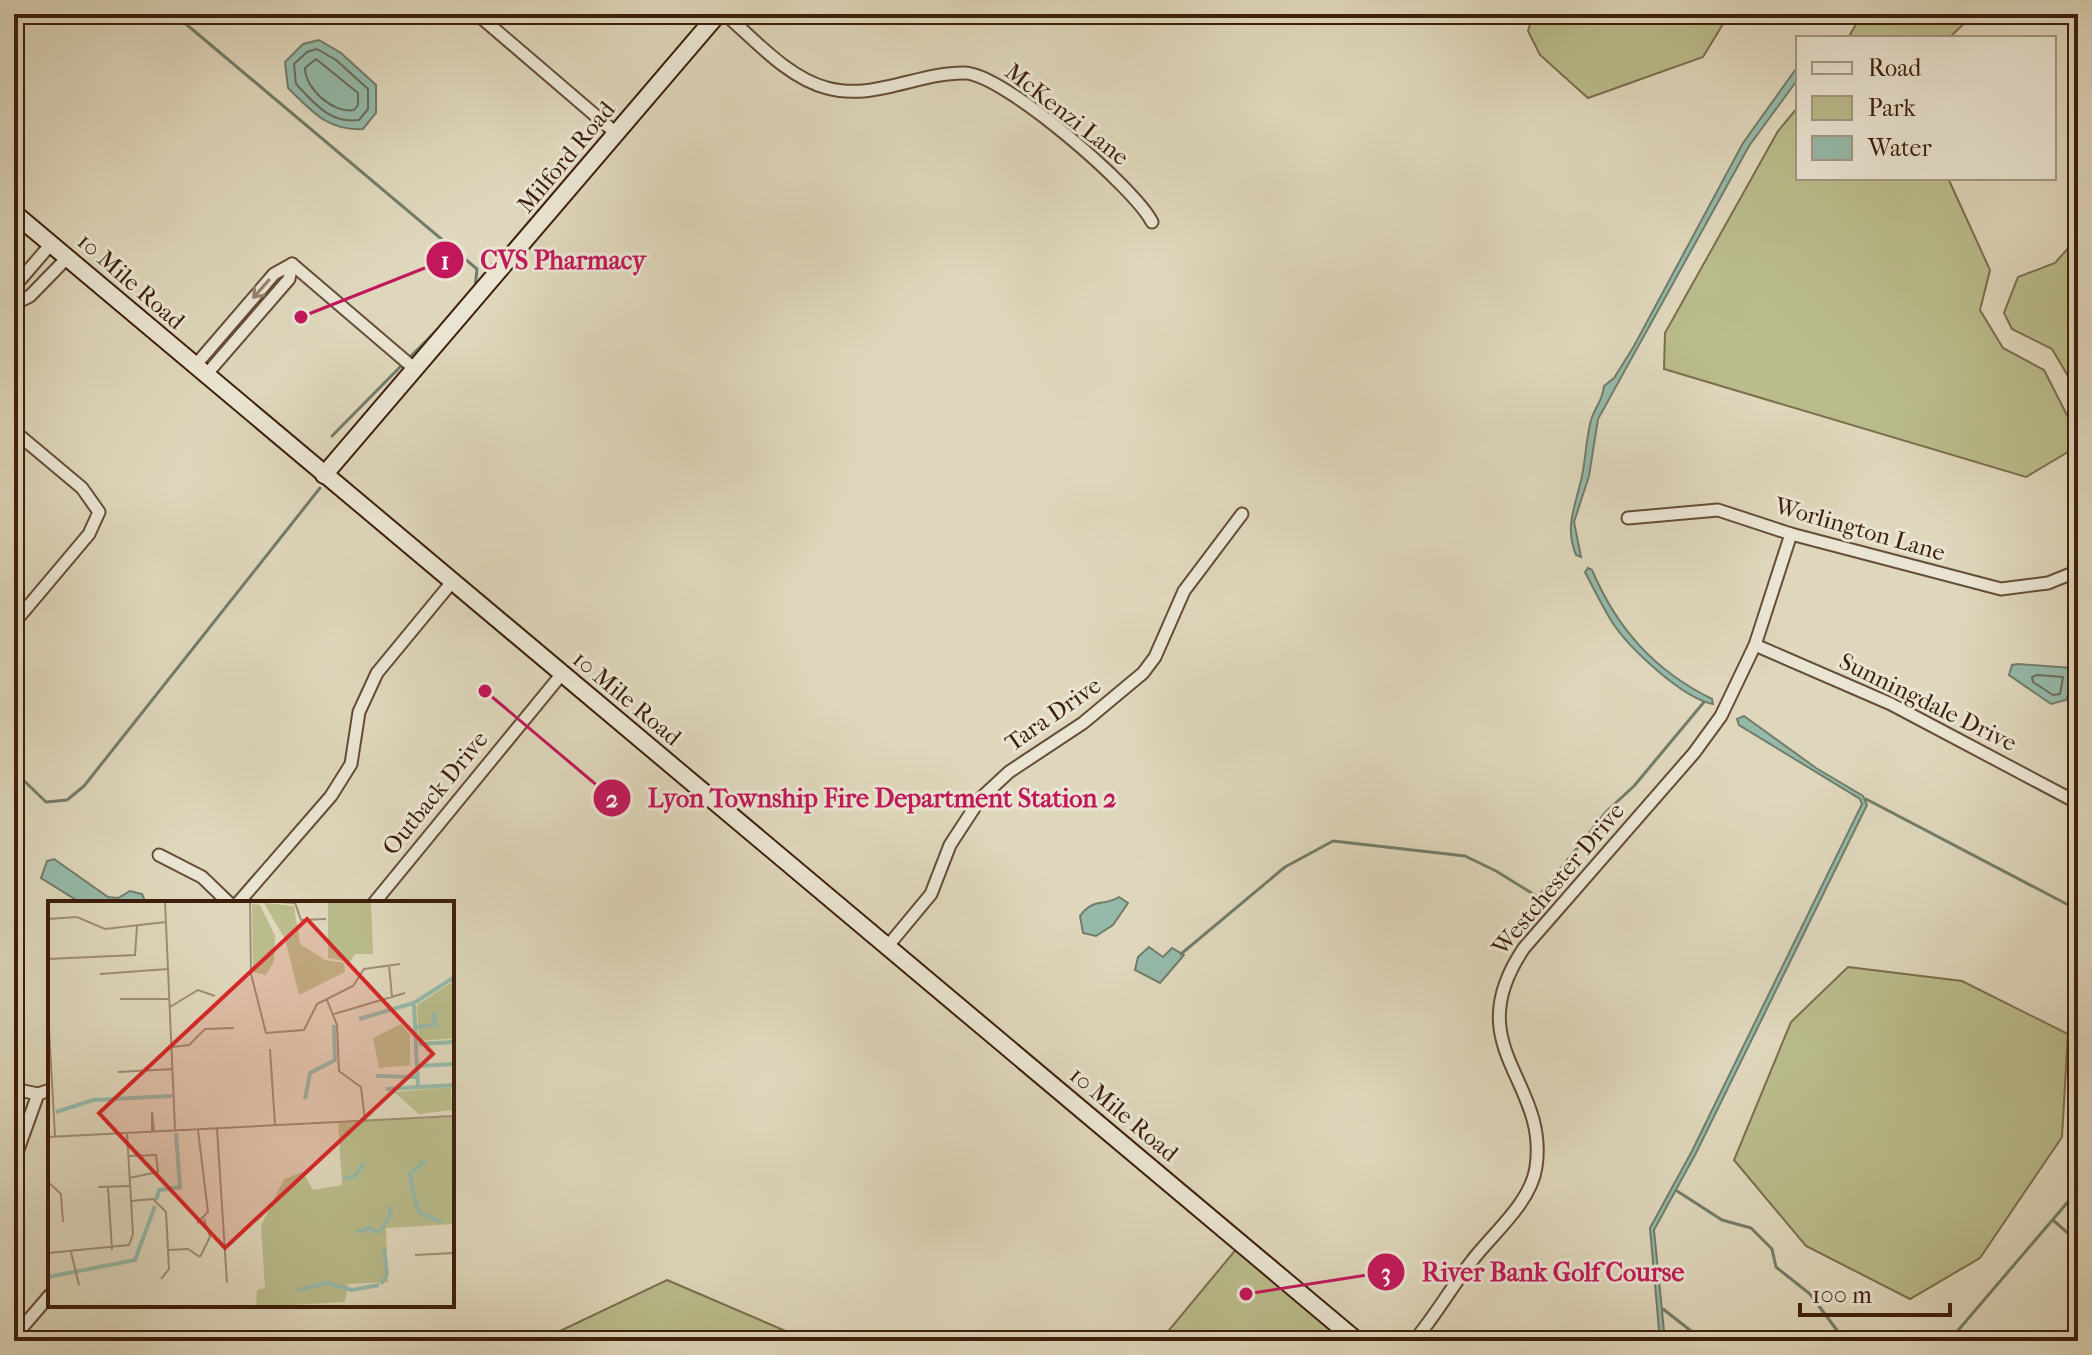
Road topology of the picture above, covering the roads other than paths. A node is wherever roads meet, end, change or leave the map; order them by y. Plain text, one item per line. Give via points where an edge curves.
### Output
1 (477, 14) edge
2 (718, 14) edge
3 (725, 14) edge
4 (617, 134) junction
5 (14, 213) edge
6 (1152, 222) dead end
7 (51, 244) junction
8 (67, 258) junction
9 (14, 287) edge
10 (14, 304) edge
11 (416, 370) junction
12 (200, 371) junction
13 (14, 431) edge
14 (324, 475) junction
15 (1242, 514) dead end
16 (1628, 518) dead end
17 (1791, 534) junction
18 (2078, 571) edge
19 (452, 582) junction
20 (14, 623) edge
21 (1755, 645) junction
22 (561, 675) junction
23 (2078, 803) edge
24 (159, 855) dead end
25 (227, 901) edge
26 (240, 901) edge
27 (376, 901) edge
28 (887, 947) junction
29 (14, 1089) edge
30 (48, 1091) edge
31 (38, 1094) junction
32 (14, 1161) edge
33 (48, 1297) edge
34 (14, 1337) edge
35 (1357, 1341) edge
36 (1414, 1341) edge

1 - 4 street
2 - 4 main road, Milford Road
3 - 6 street, McKenzi Lane via 788,69 825,88 888,88 967,73 988,79 1015,94 1121,184 1143,204
4 - 11 main road, Milford Road
5 - 7 main road, 10 Mile Road
7 - 8 main road, 10 Mile Road
7 - 9 street
8 - 10 street via 30,296
8 - 12 main road, 10 Mile Road
11 - 12 street via 292,264 274,274
11 - 14 main road, Milford Road
12 - 14 main road, 10 Mile Road
13 - 20 street via 82,488 99,512 89,534
14 - 19 main road, 10 Mile Road
15 - 28 street, Tara Drive via 1184,591 1158,652 1143,673 978,801 950,845 931,894
16 - 17 street, Worlington Lane via 1718,510
17 - 18 street, Worlington Lane via 2001,589 2048,583
17 - 21 street, Westchester Drive
19 - 22 main road, 10 Mile Road
19 - 26 street via 377,673 359,712 351,764 331,796
21 - 23 street, Sunningdale Drive via 1891,704
21 - 36 street, Westchester Drive via 1708,735 1524,948 1505,977 1498,1017 1505,1053 1538,1131 1536,1169 1523,1198
22 - 27 street, Outback Drive
22 - 28 main road, 10 Mile Road
24 - 25 street via 202,877
28 - 35 main road, 10 Mile Road
29 - 31 street
30 - 31 street
31 - 32 street
33 - 34 street

